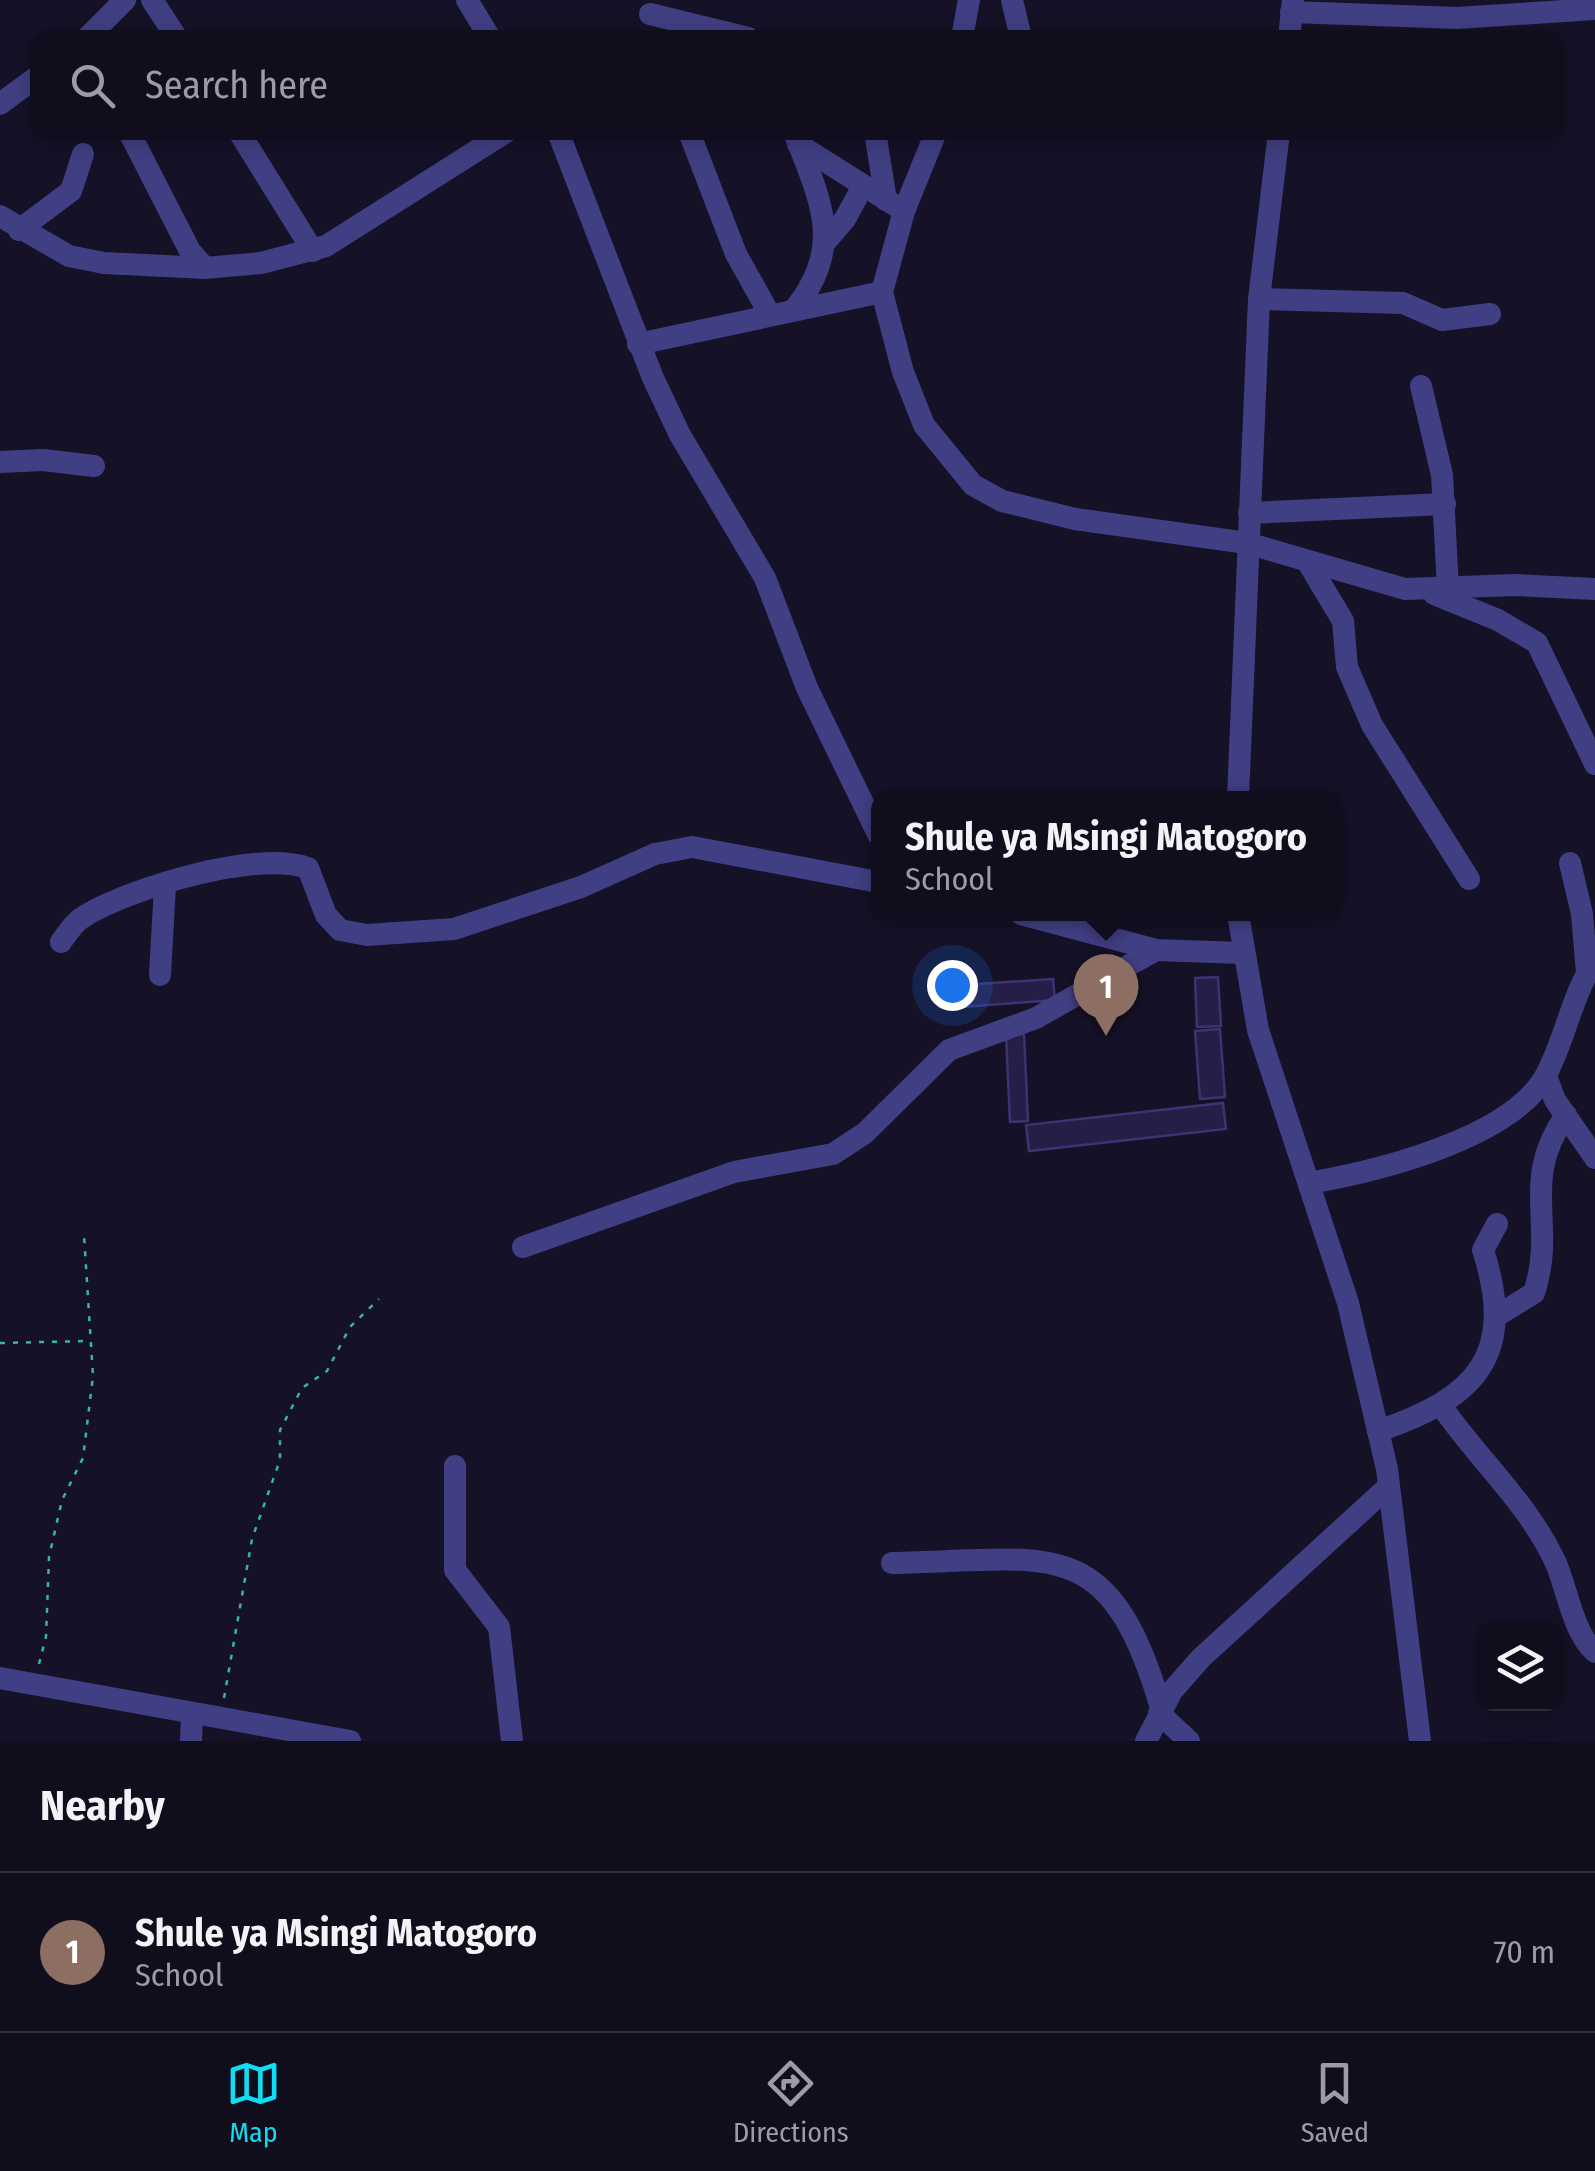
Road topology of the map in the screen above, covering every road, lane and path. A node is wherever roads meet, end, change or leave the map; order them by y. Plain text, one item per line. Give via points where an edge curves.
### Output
1 (125, 0) edge
2 (152, 0) edge
3 (466, 0) edge
4 (969, 0) edge
5 (1012, 0) edge
6 (1292, 6) edge
7 (647, 7) edge
8 (1595, 9) edge
9 (95, 30) edge
10 (172, 30) edge
11 (485, 30) edge
12 (722, 30) edge
13 (963, 30) edge
14 (1020, 30) edge
15 (30, 82) edge
16 (0, 104) edge
17 (133, 140) edge
18 (244, 140) edge
19 (493, 140) edge
20 (561, 140) edge
21 (691, 140) edge
22 (797, 140) edge
23 (799, 140) edge
24 (932, 140) edge
25 (1279, 140) edge
26 (876, 144) edge
27 (83, 154) dead end
28 (860, 184) junction
29 (895, 205) junction
30 (10, 223) edge
31 (826, 241) junction
32 (313, 251) junction
33 (204, 268) junction
34 (882, 292) junction
35 (1259, 299) junction
36 (794, 310) junction
37 (1490, 314) dead end
38 (770, 315) junction
39 (638, 344) junction
40 (1421, 386) dead end
41 (0, 462) edge
42 (94, 466) dead end
43 (1445, 504) junction
44 (1248, 512) junction
45 (1247, 542) junction
46 (1307, 561) junction
47 (1595, 589) edge
48 (1437, 590) junction
49 (1595, 764) edge
50 (1238, 791) edge
51 (871, 820) edge
52 (1570, 862) dead end
53 (1468, 879) dead end
54 (871, 881) edge
55 (165, 885) junction
56 (1047, 921) edge
57 (1239, 921) edge
58 (61, 942) dead end
59 (1156, 950) junction
60 (1242, 953) junction
61 (1591, 966) edge
62 (160, 975) dead end
63 (1546, 1076) junction
64 (1566, 1115) junction
65 (1595, 1158) edge
66 (1310, 1183) junction
67 (1497, 1224) dead end
68 (84, 1234) dead end
69 (524, 1247) dead end
70 (379, 1299) dead end
71 (1495, 1317) junction
72 (89, 1341) junction
73 (0, 1344) edge
74 (1442, 1407) junction
75 (1378, 1431) junction
76 (455, 1466) dead end
77 (1389, 1486) junction
78 (892, 1563) dead end
79 (1595, 1652) edge
80 (0, 1678) edge
81 (33, 1684) junction
82 (1160, 1710) junction
83 (192, 1715) junction
84 (221, 1720) junction
85 (192, 1741) edge
86 (350, 1741) edge
87 (512, 1741) edge
88 (1146, 1741) edge
89 (1190, 1741) edge
90 (1420, 1741) edge

1 - 9 street
2 - 10 street
3 - 11 street
4 - 13 street
5 - 14 street
6 - 8 street via 1457,18
7 - 12 street
15 - 16 street
17 - 33 street
18 - 32 street
19 - 32 street
20 - 39 street
21 - 38 street via 736,254
22 - 31 street
23 - 28 street
24 - 29 street
25 - 35 street
26 - 28 street
26 - 29 street
27 - 30 street via 70,191
28 - 29 street
28 - 31 street via 845,220
29 - 34 street
30 - 33 street via 69,256
31 - 36 street via 814,284
32 - 33 street
34 - 36 street
34 - 45 street via 902,372 924,425 973,485 1002,501 1075,519
35 - 37 street via 1403,303 1442,320
35 - 44 street
36 - 38 street
38 - 39 street
39 - 51 street via 680,435 765,578 807,688
40 - 43 street
41 - 42 street
43 - 44 street
43 - 48 street
44 - 45 street
45 - 46 street
45 - 50 street
46 - 48 street
46 - 53 street via 1343,621 1347,667 1372,725
47 - 48 street via 1515,584
48 - 49 street via 1537,643
52 - 61 street
54 - 55 street via 692,847 655,854 581,887 454,929 367,935 340,930 326,915 308,868 293,862
55 - 58 street via 90,913
55 - 62 street
56 - 59 street
57 - 60 street
59 - 60 street
59 - 69 street via 1036,1018 948,1050 866,1134 833,1154 734,1172
60 - 66 street via 1258,1030
61 - 63 street
63 - 64 street
63 - 66 street via 1511,1116 1486,1131
64 - 65 street
64 - 71 street via 1543,1159 1544,1246 1534,1293
66 - 75 street
67 - 71 street via 1482,1250 1497,1301
68 - 72 path
70 - 84 path via 350,1328 327,1372 302,1388 280,1430 280,1460 240,1596
71 - 74 street via 1478,1369
72 - 73 path
72 - 81 path via 93,1376 83,1458 62,1500 45,1587 46,1636
74 - 75 street
74 - 79 street via 1474,1454 1528,1512
75 - 77 street
76 - 87 street via 455,1570 498,1628
77 - 82 street via 1202,1658
77 - 90 street
78 - 82 street via 1000,1560 1072,1568 1111,1596 1124,1615
80 - 81 street
81 - 83 street
82 - 88 street
82 - 89 street
83 - 84 street
83 - 85 street
84 - 86 street

